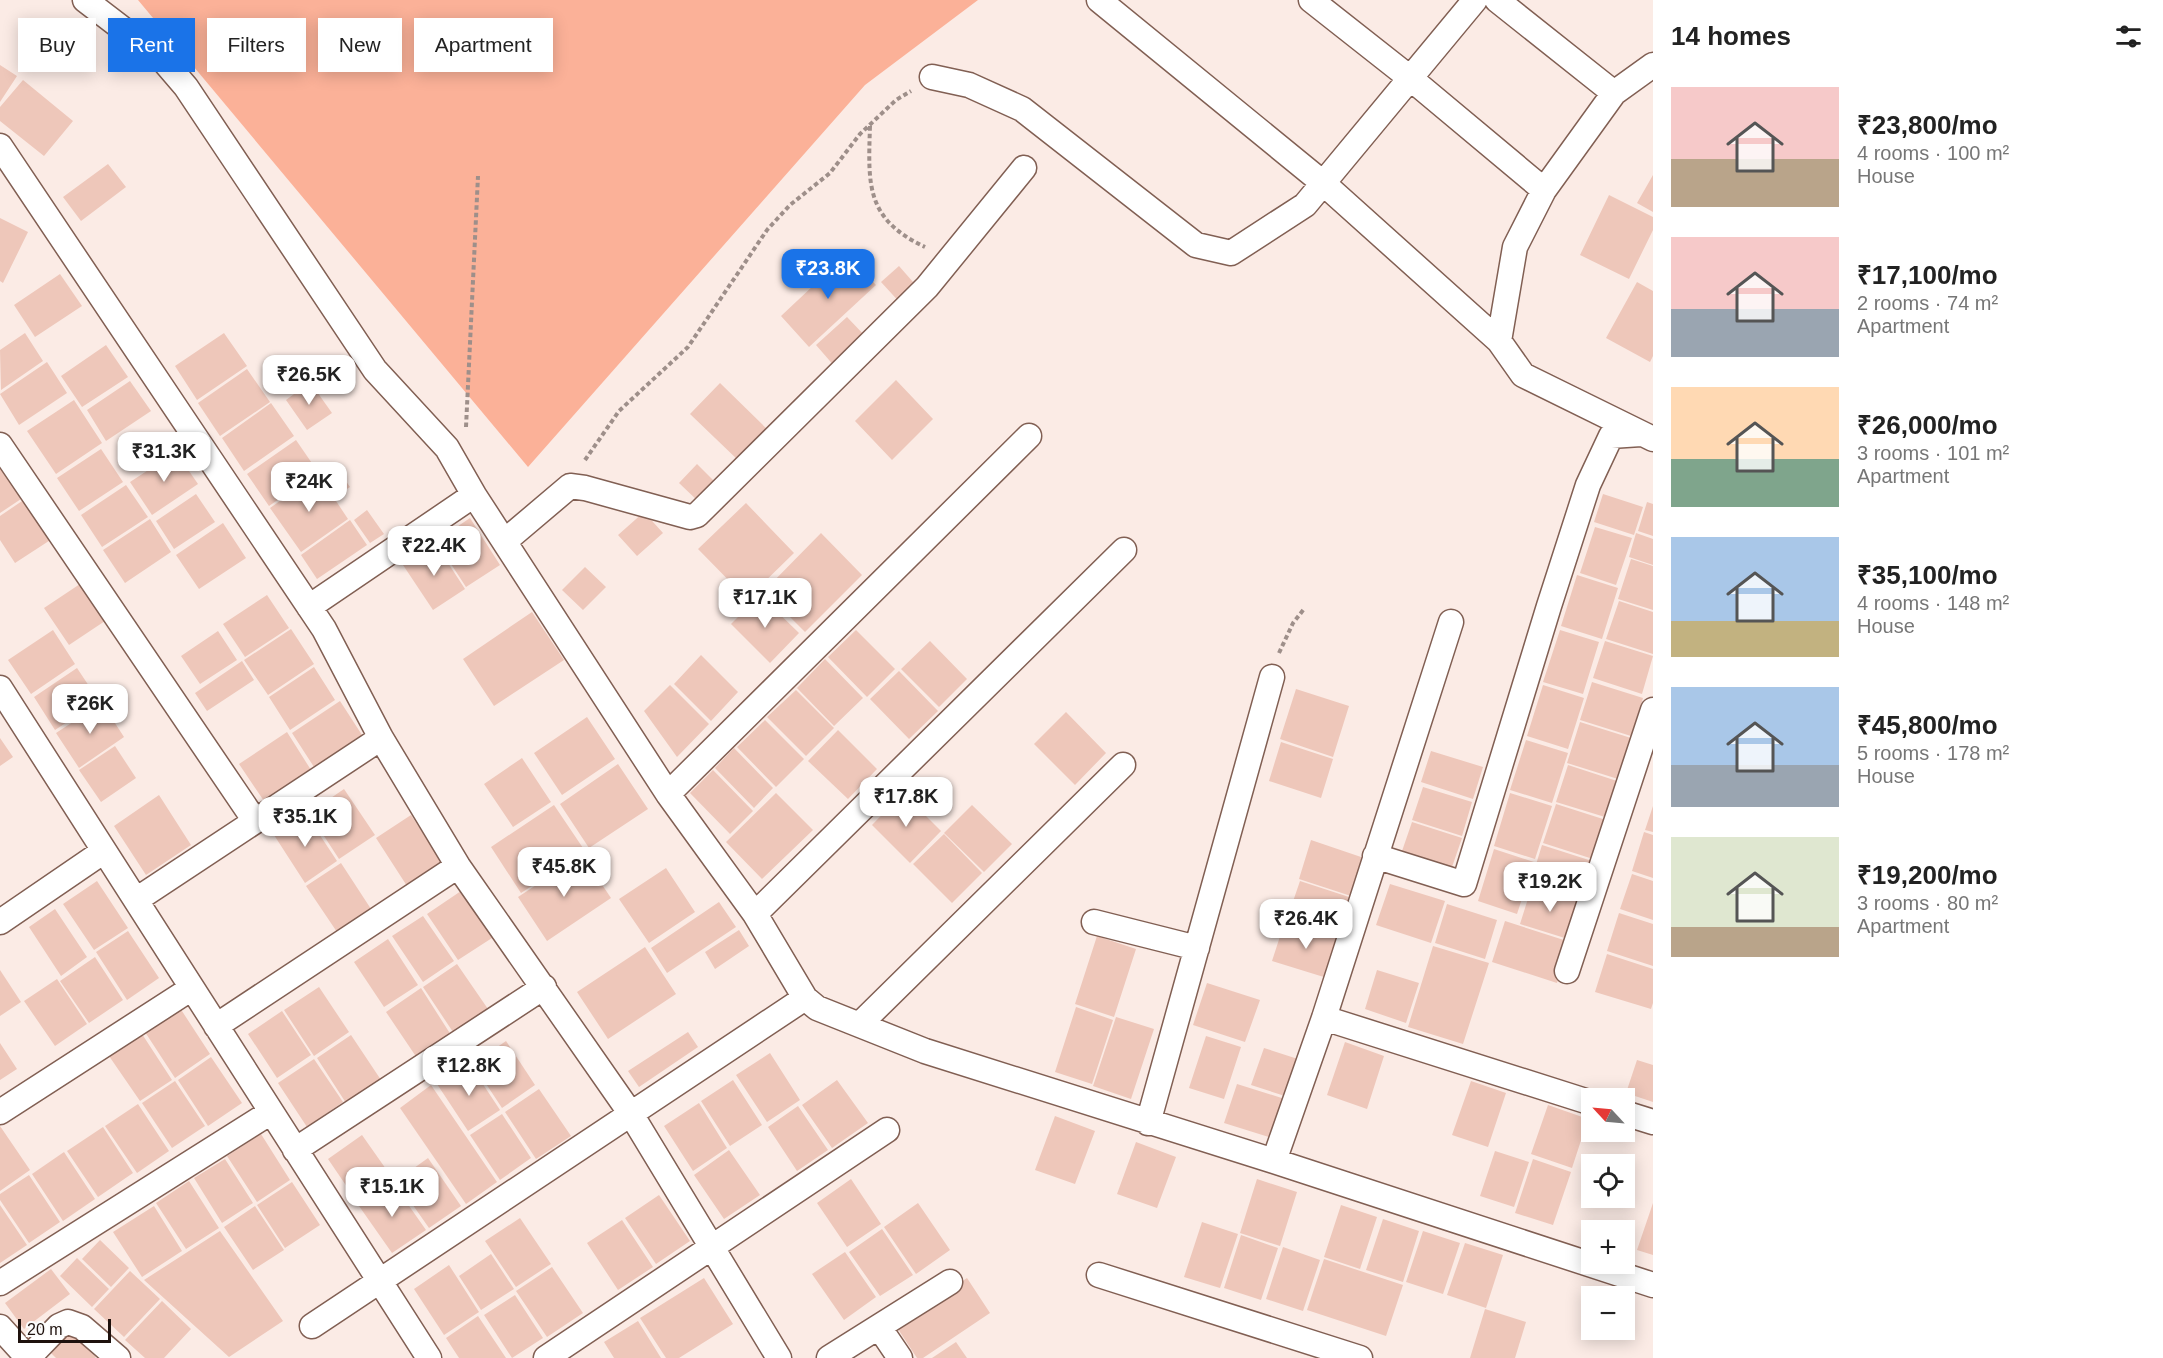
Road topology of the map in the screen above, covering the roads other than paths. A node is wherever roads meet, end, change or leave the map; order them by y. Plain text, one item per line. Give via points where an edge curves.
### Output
1 (85, 0) edge
2 (1099, 0) edge
3 (1311, 0) edge
4 (1475, 0) edge
5 (1497, 0) edge
6 (1653, 65) edge
7 (932, 77) road end
8 (1410, 78) junction
9 (1614, 93) junction
10 (0, 146) edge
11 (1024, 168) dead end
12 (1323, 183) junction
13 (1544, 190) junction
14 (1499, 341) junction
15 (1650, 430) edge
16 (1029, 436) dead end
17 (0, 445) edge
18 (474, 495) junction
19 (506, 541) junction
20 (1124, 550) dead end
21 (309, 607) junction
22 (1450, 622) dead end
23 (1272, 677) road end
24 (0, 688) edge
25 (1653, 710) edge
26 (381, 738) junction
27 (1122, 765) dead end
28 (668, 794) junction
29 (255, 821) junction
30 (104, 850) junction
31 (1375, 856) junction
32 (458, 866) junction
33 (136, 900) junction
34 (755, 914) junction
35 (0, 921) edge
36 (1094, 922) dead end
37 (1197, 948) junction
38 (1567, 971) dead end
39 (544, 987) junction
40 (192, 988) junction
41 (805, 998) junction
42 (1324, 1018) junction
43 (860, 1024) junction
44 (216, 1026) junction
45 (1581, 1099) edge
46 (0, 1112) edge
47 (271, 1112) junction
48 (631, 1114) junction
49 (1635, 1116) edge
50 (1653, 1122) edge
51 (1148, 1123) junction
52 (887, 1130) dead end
53 (296, 1150) junction
54 (1274, 1161) junction
55 (712, 1248) junction
56 (1099, 1275) dead end
57 (380, 1281) junction
58 (950, 1282) dead end
59 (0, 1283) edge
60 (1653, 1285) edge
61 (312, 1326) dead end
62 (0, 1327) edge
63 (879, 1327) junction
64 (28, 1358) edge
65 (118, 1358) edge
66 (429, 1358) edge
67 (546, 1358) edge
68 (779, 1358) edge
69 (829, 1358) edge
70 (900, 1358) edge
71 (1360, 1358) edge

1 - 18 street via 162,59 186,87 375,370 447,448
2 - 12 street
3 - 8 street
4 - 8 street
5 - 9 street
6 - 9 street
7 - 12 street via 969,85 1022,109 1196,245 1231,253 1305,205
8 - 12 street
8 - 13 street
9 - 13 street
10 - 21 street
11 - 19 street via 927,286 697,516 570,486
12 - 14 street
13 - 14 street via 1515,247
14 - 15 street via 1523,375
15 - 31 street via 1611,435 1588,485 1464,884
16 - 28 street
17 - 29 street
18 - 19 street
18 - 21 street
19 - 28 street
20 - 34 street
21 - 26 street
22 - 31 street
23 - 37 street
24 - 30 street
25 - 38 street
26 - 29 street
26 - 32 street
27 - 43 street
28 - 34 street
29 - 33 street
30 - 33 street
30 - 35 street
31 - 42 street
32 - 39 street
32 - 44 street
33 - 40 street
34 - 41 street
36 - 37 street
37 - 51 street
39 - 48 street
39 - 53 street
40 - 44 street
40 - 46 street
41 - 43 street via 818,1008
41 - 48 street
42 - 45 street
42 - 54 street
43 - 51 street via 925,1051
44 - 47 street
47 - 53 street
47 - 59 street
48 - 55 street
48 - 57 street
49 - 50 street
51 - 54 street
52 - 55 street
53 - 57 street
54 - 60 street
55 - 67 street
55 - 68 street
56 - 71 street
57 - 61 street
57 - 66 street
58 - 63 street
62 - 64 street
63 - 69 street
63 - 70 street
64 - 65 street via 59,1326 68,1322 82,1327

